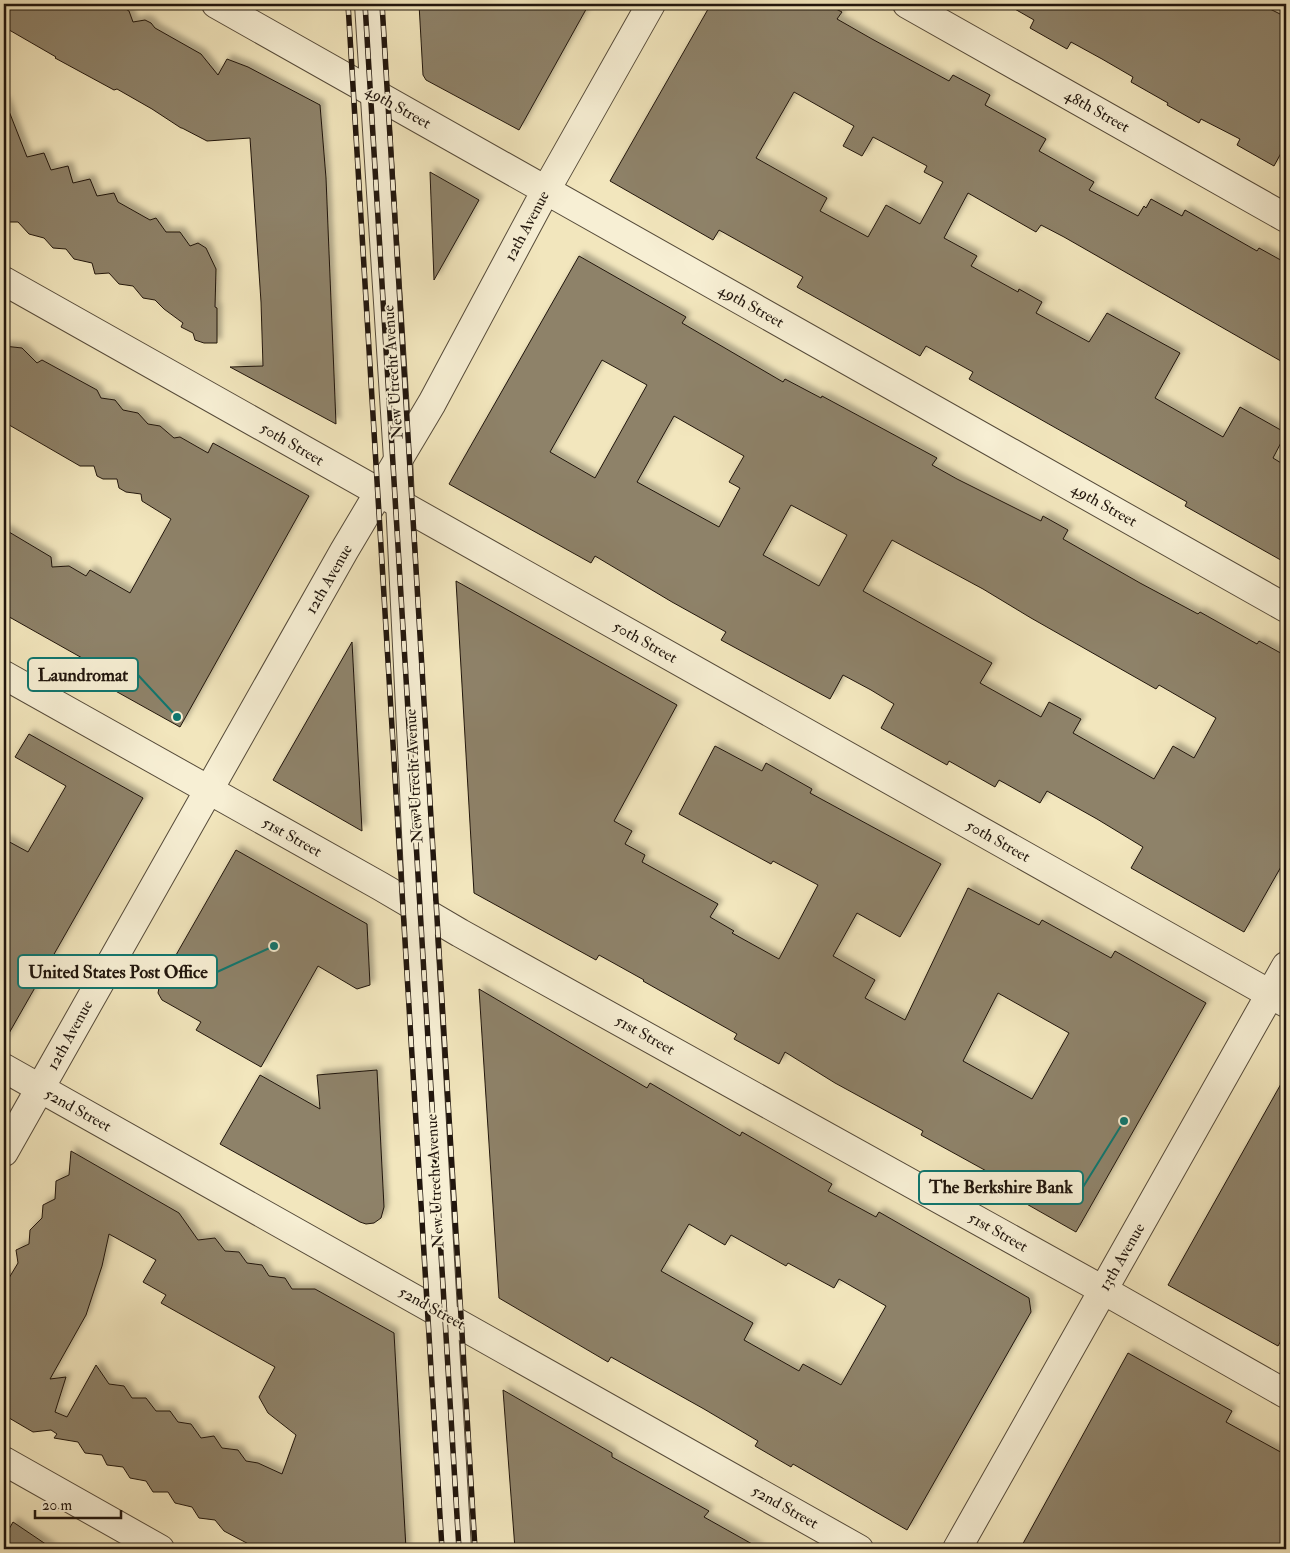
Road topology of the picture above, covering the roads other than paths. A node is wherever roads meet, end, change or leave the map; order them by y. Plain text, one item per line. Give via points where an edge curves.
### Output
1 (216, 4) edge
2 (369, 4) edge
3 (651, 4) edge
4 (907, 4) edge
5 (376, 94) junction
6 (546, 190) junction
7 (1286, 218) edge
8 (4, 281) edge
9 (398, 459) junction
10 (390, 498) junction
11 (1286, 608) edge
12 (4, 675) edge
13 (208, 790) junction
14 (420, 910) junction
15 (1286, 966) edge
16 (1278, 998) edge
17 (4, 1068) edge
18 (40, 1089) junction
19 (4, 1152) edge
20 (1103, 1290) junction
21 (442, 1314) junction
22 (1286, 1394) edge
23 (4, 1461) edge
24 (160, 1549) edge
25 (457, 1549) edge
26 (859, 1549) edge
27 (957, 1549) edge

1 - 5 street, 49th Street
2 - 5 street, New Utrecht Avenue
3 - 6 street, 12th Avenue
4 - 7 street, 48th Street
5 - 6 street, 49th Street
5 - 9 street, New Utrecht Avenue
6 - 9 street, 12th Avenue
6 - 11 street, 49th Street
8 - 10 street, 50th Street
9 - 10 street, New Utrecht Avenue
10 - 13 street, 12th Avenue
10 - 14 street, New Utrecht Avenue
10 - 16 street, 50th Street
12 - 13 street, 51st Street
13 - 14 street, 51st Street
13 - 18 street, 12th Avenue
14 - 20 street, 51st Street
14 - 21 street, New Utrecht Avenue
15 - 16 street, 13th Avenue
16 - 20 street, 13th Avenue
17 - 18 street, 52nd Street
18 - 19 street, 12th Avenue
18 - 21 street, 52nd Street
20 - 22 street, 51st Street
20 - 27 street, 13th Avenue
21 - 25 street, New Utrecht Avenue
21 - 26 street, 52nd Street
23 - 24 street

